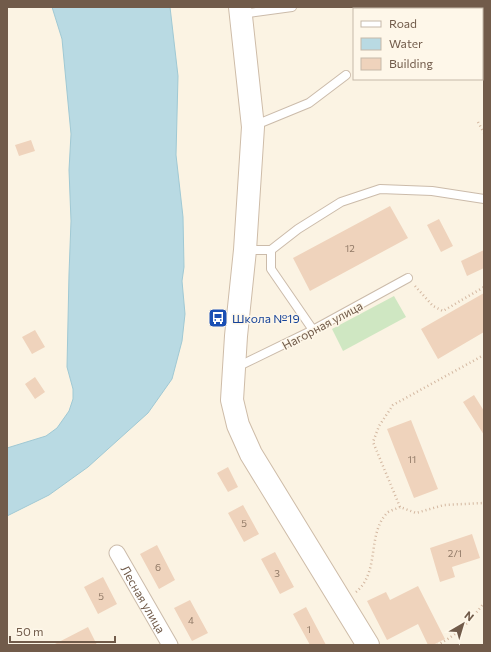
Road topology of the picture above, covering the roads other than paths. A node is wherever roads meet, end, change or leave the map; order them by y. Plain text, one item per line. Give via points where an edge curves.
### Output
1 (292, 7) edge
2 (240, 11) edge
3 (346, 75) dead end
4 (253, 127) junction
5 (484, 199) edge
6 (245, 250) junction
7 (271, 250) junction
8 (408, 278) road end
9 (313, 330) junction
10 (234, 368) junction
11 (117, 553) dead end
12 (170, 645) edge
13 (368, 645) edge

1 - 2 lane
2 - 4 street
3 - 4 lane via 309,103
4 - 6 street
5 - 7 lane via 432,191 380,189 341,202 298,228
6 - 7 lane
6 - 10 street
7 - 9 lane via 271,269
8 - 9 lane, Нагорная улица
9 - 10 lane, Нагорная улица
10 - 13 street via 232,400 238,425 250,454
11 - 12 street, Лесная улица

